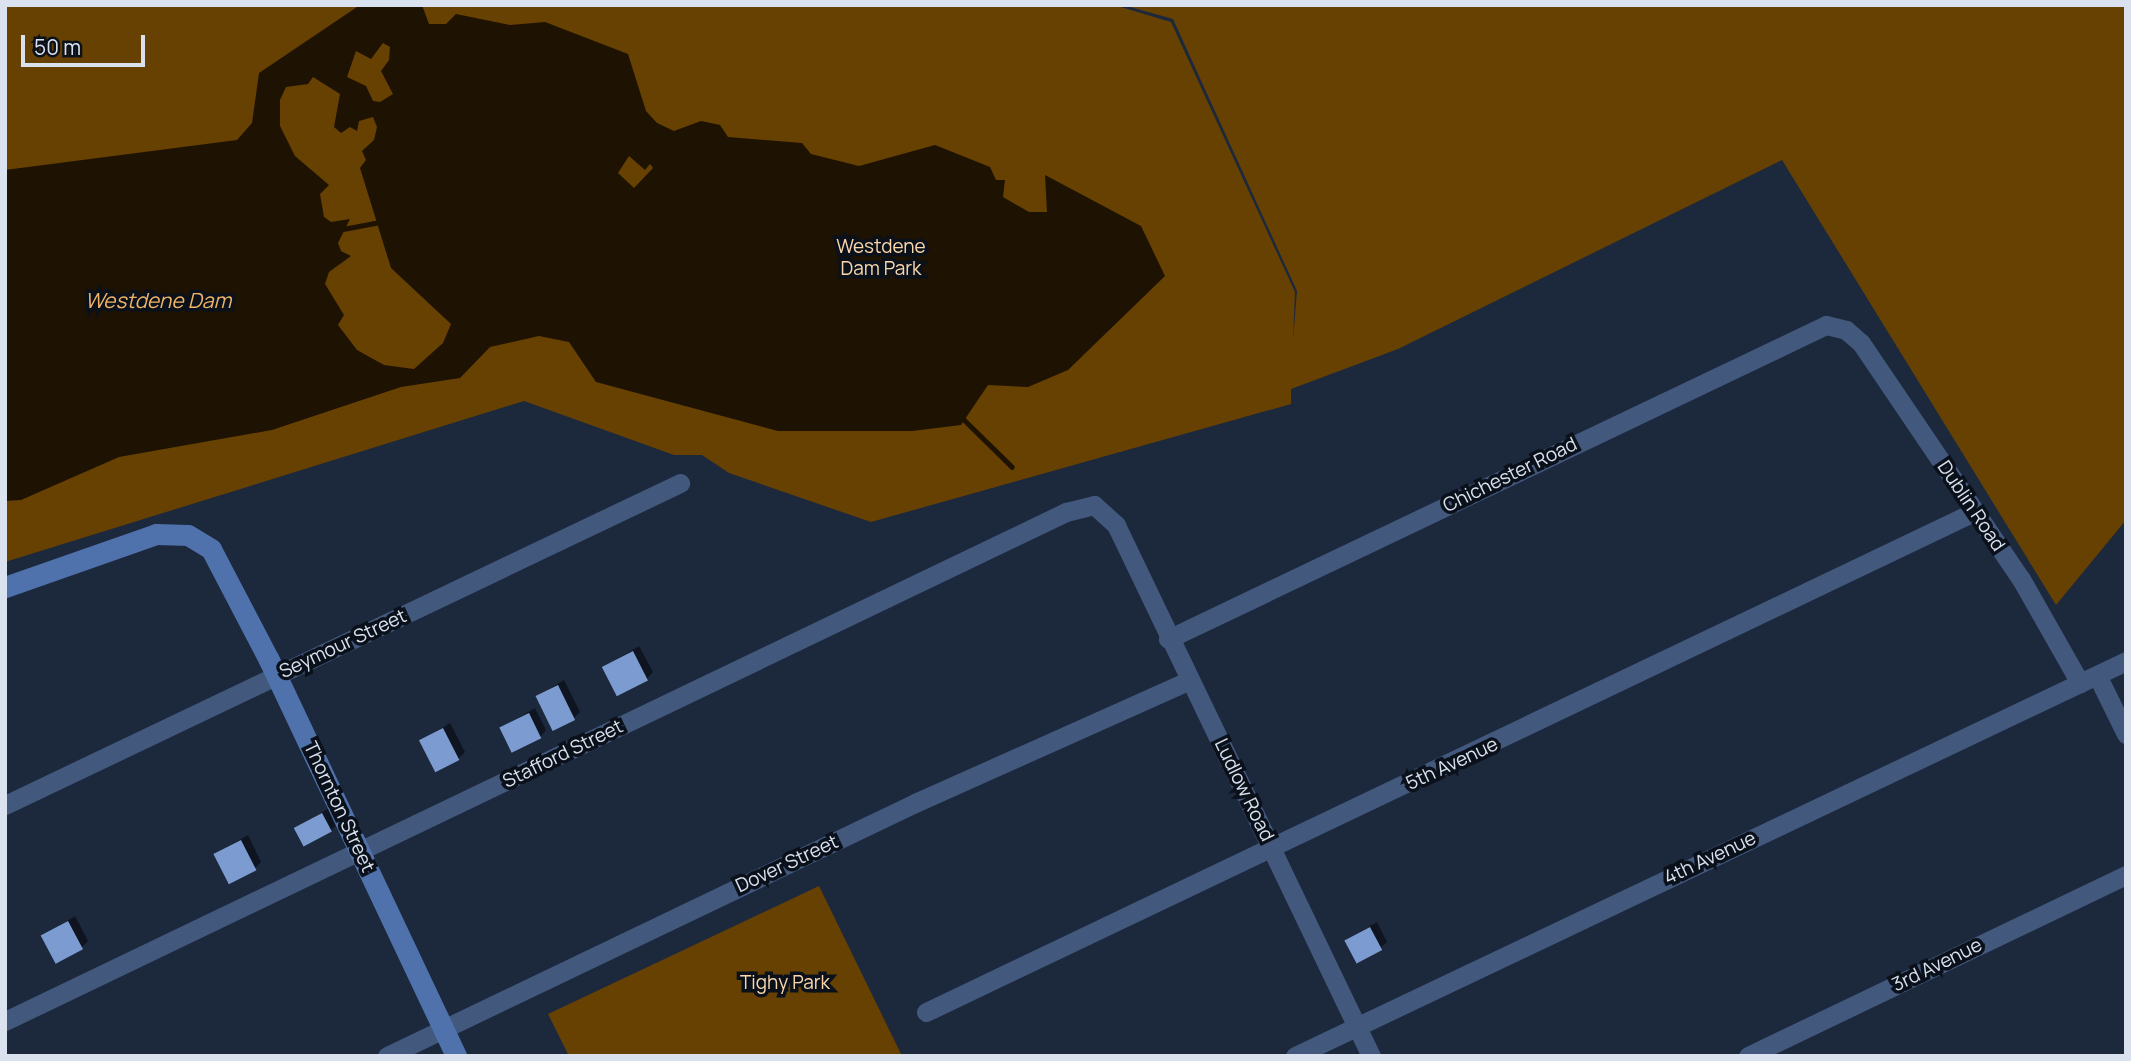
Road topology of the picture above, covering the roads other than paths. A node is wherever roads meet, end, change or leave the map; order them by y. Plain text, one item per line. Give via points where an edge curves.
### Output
1 (1853, 334) joint
2 (680, 483) dead end
3 (1975, 512) junction
4 (1116, 525) joint
5 (5, 587) edge
6 (1168, 639) junction
7 (2126, 661) edge
8 (276, 676) junction
9 (2089, 679) junction
10 (1190, 680) junction
11 (2126, 734) edge
12 (5, 805) edge
13 (1272, 850) junction
14 (360, 851) junction
15 (2126, 875) edge
16 (926, 1012) dead end
17 (5, 1021) edge
18 (1357, 1026) junction
19 (443, 1028) junction
20 (387, 1056) edge
21 (456, 1056) edge
22 (1295, 1056) edge
23 (1371, 1056) edge
24 (1748, 1056) edge

1 - 3 street, Dublin Road
1 - 6 street, Chichester Road via 1836,326 1817,327
2 - 8 street, Seymour Street
3 - 9 street, Dublin Road
3 - 13 street, 5th Avenue
4 - 6 street, Ludlow Road
4 - 14 street, Stafford Street via 1094,505 1066,512
5 - 8 street, Thornton Street via 108,549 172,532 201,542 220,560
6 - 10 street, Ludlow Road
7 - 9 street, 4th Avenue
8 - 12 street, Seymour Street
8 - 14 street, Thornton Street
9 - 11 street, Dublin Road
9 - 18 street, 4th Avenue
10 - 13 street, Ludlow Road
10 - 19 street, Dover Street via 915,803
13 - 16 street, 5th Avenue
13 - 18 street, Ludlow Road
14 - 17 street, Stafford Street
14 - 19 street, Thornton Street
15 - 24 street, 3rd Avenue
18 - 22 street, 4th Avenue
18 - 23 street, Ludlow Road
19 - 20 street, Dover Street
19 - 21 street, Thornton Street

